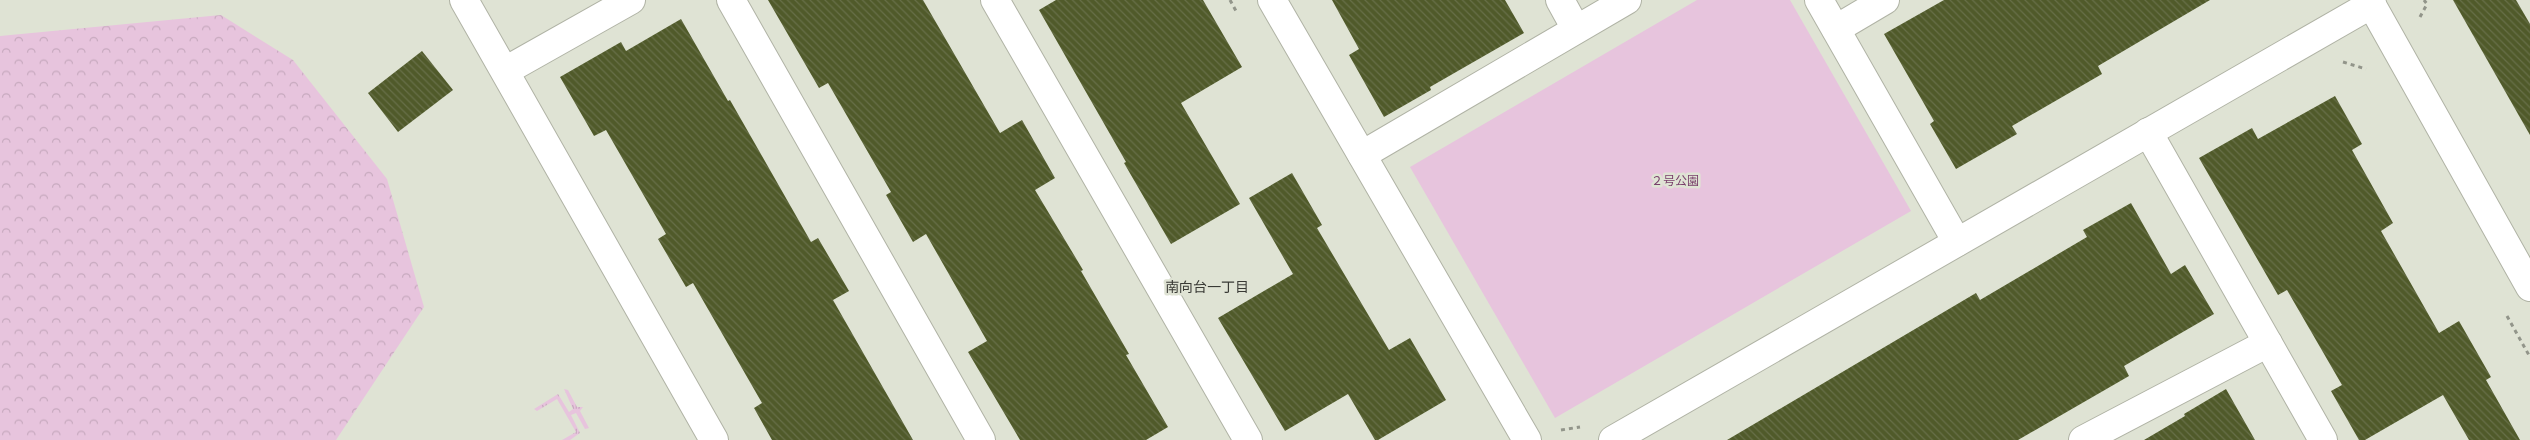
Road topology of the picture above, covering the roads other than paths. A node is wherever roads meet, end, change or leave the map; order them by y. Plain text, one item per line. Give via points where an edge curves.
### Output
1 (464, 0) edge
2 (631, 0) edge
3 (731, 0) edge
4 (995, 0) edge
5 (1272, 0) edge
6 (1560, 0) edge
7 (1627, 0) edge
8 (1820, 0) edge
9 (1885, 0) edge
10 (2373, 1) edge
11 (1576, 29) junction
12 (1836, 29) junction
13 (505, 71) junction
14 (2148, 132) junction
15 (1362, 155) junction
16 (1957, 242) junction
17 (2530, 287) edge
18 (2268, 343) junction
19 (714, 440) edge
20 (981, 440) edge
21 (1248, 440) edge
22 (1527, 440) edge
23 (1613, 440) edge
24 (2083, 440) edge
25 (2323, 440) edge

1 - 13 street
2 - 13 street
3 - 20 street
4 - 21 street
5 - 15 street
6 - 11 street
7 - 11 street
8 - 12 street
9 - 12 street
10 - 14 street
10 - 17 street
11 - 15 street
12 - 16 street
13 - 19 street
14 - 16 street
14 - 18 street
15 - 22 street
16 - 23 street
18 - 24 street
18 - 25 street

